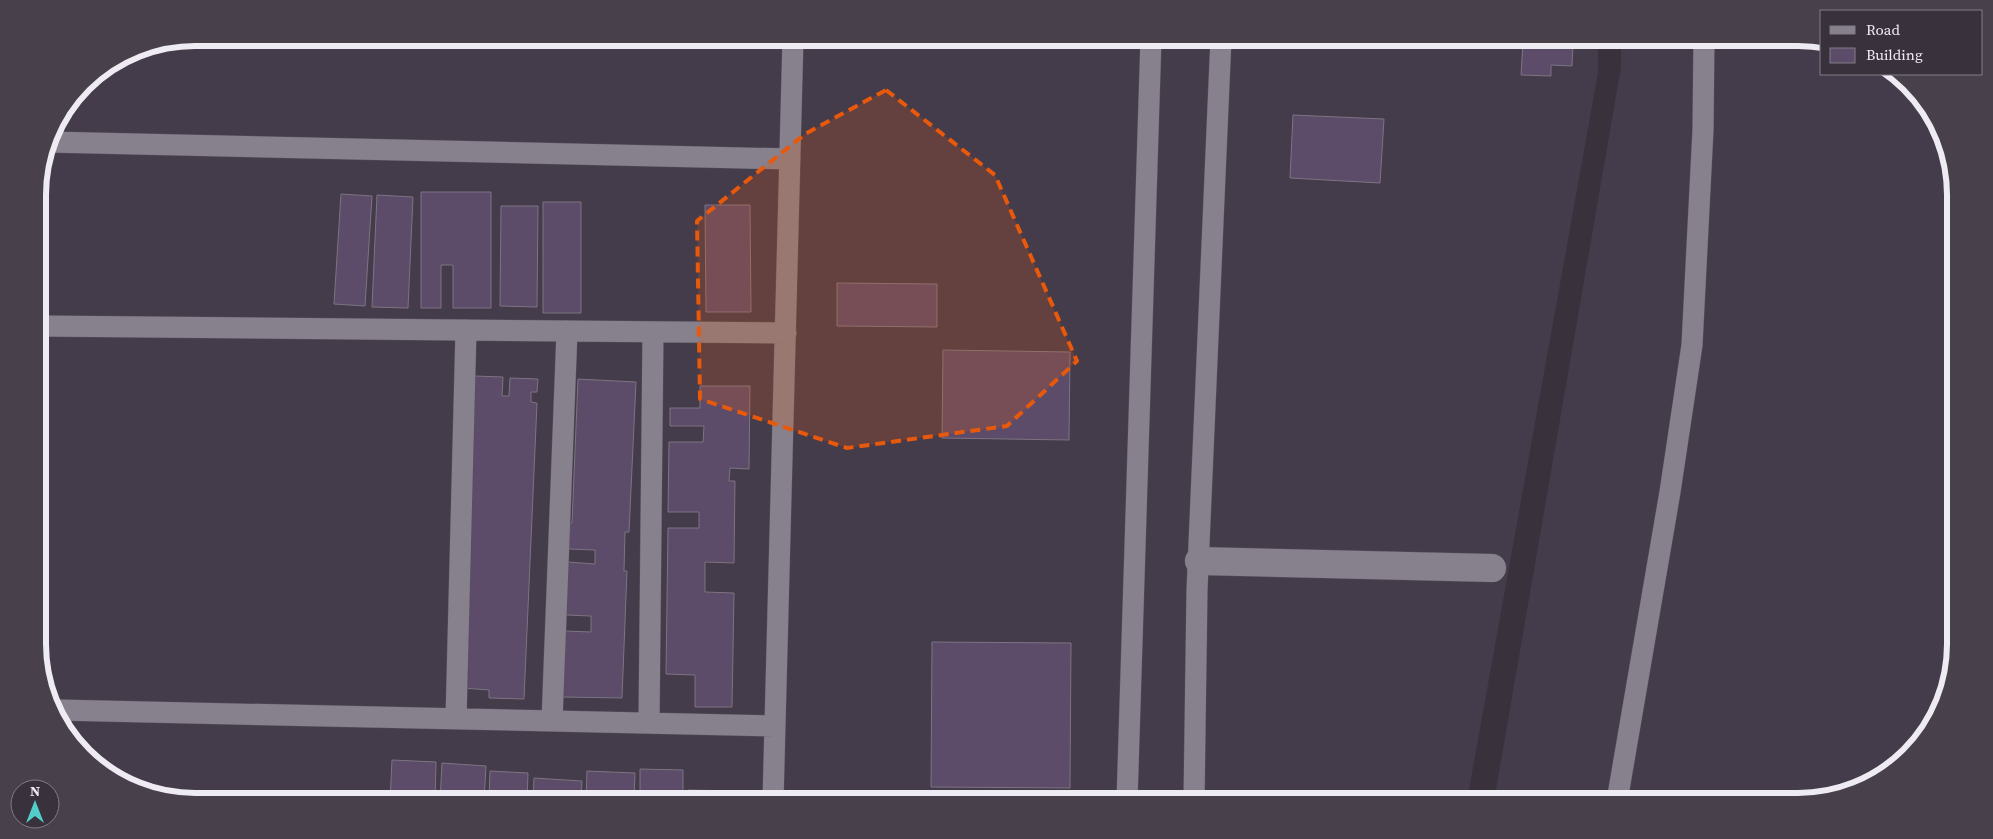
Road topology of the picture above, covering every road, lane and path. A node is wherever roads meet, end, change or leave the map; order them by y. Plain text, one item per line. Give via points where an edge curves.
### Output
1 (793, 46) edge
2 (1151, 46) edge
3 (1221, 46) edge
4 (1704, 46) edge
5 (56, 142) edge
6 (790, 159) junction
7 (47, 326) edge
8 (466, 330) junction
9 (567, 331) junction
10 (654, 332) junction
11 (786, 333) junction
12 (1199, 561) junction
13 (1492, 568) dead end
14 (63, 710) edge
15 (456, 719) junction
16 (552, 721) junction
17 (649, 723) junction
18 (775, 726) junction
19 (1127, 792) edge
20 (1194, 792) edge
21 (1619, 792) edge
22 (773, 793) edge

1 - 6 lane
2 - 19 lane
3 - 12 lane
4 - 21 lane via 1692,345
5 - 6 lane
6 - 11 lane
7 - 8 lane
8 - 9 lane
8 - 15 lane
9 - 10 lane
9 - 16 lane
10 - 11 lane
10 - 17 lane
11 - 18 lane
12 - 13 street
12 - 20 lane
14 - 15 lane
15 - 16 lane
16 - 17 lane
17 - 18 lane
18 - 22 lane

